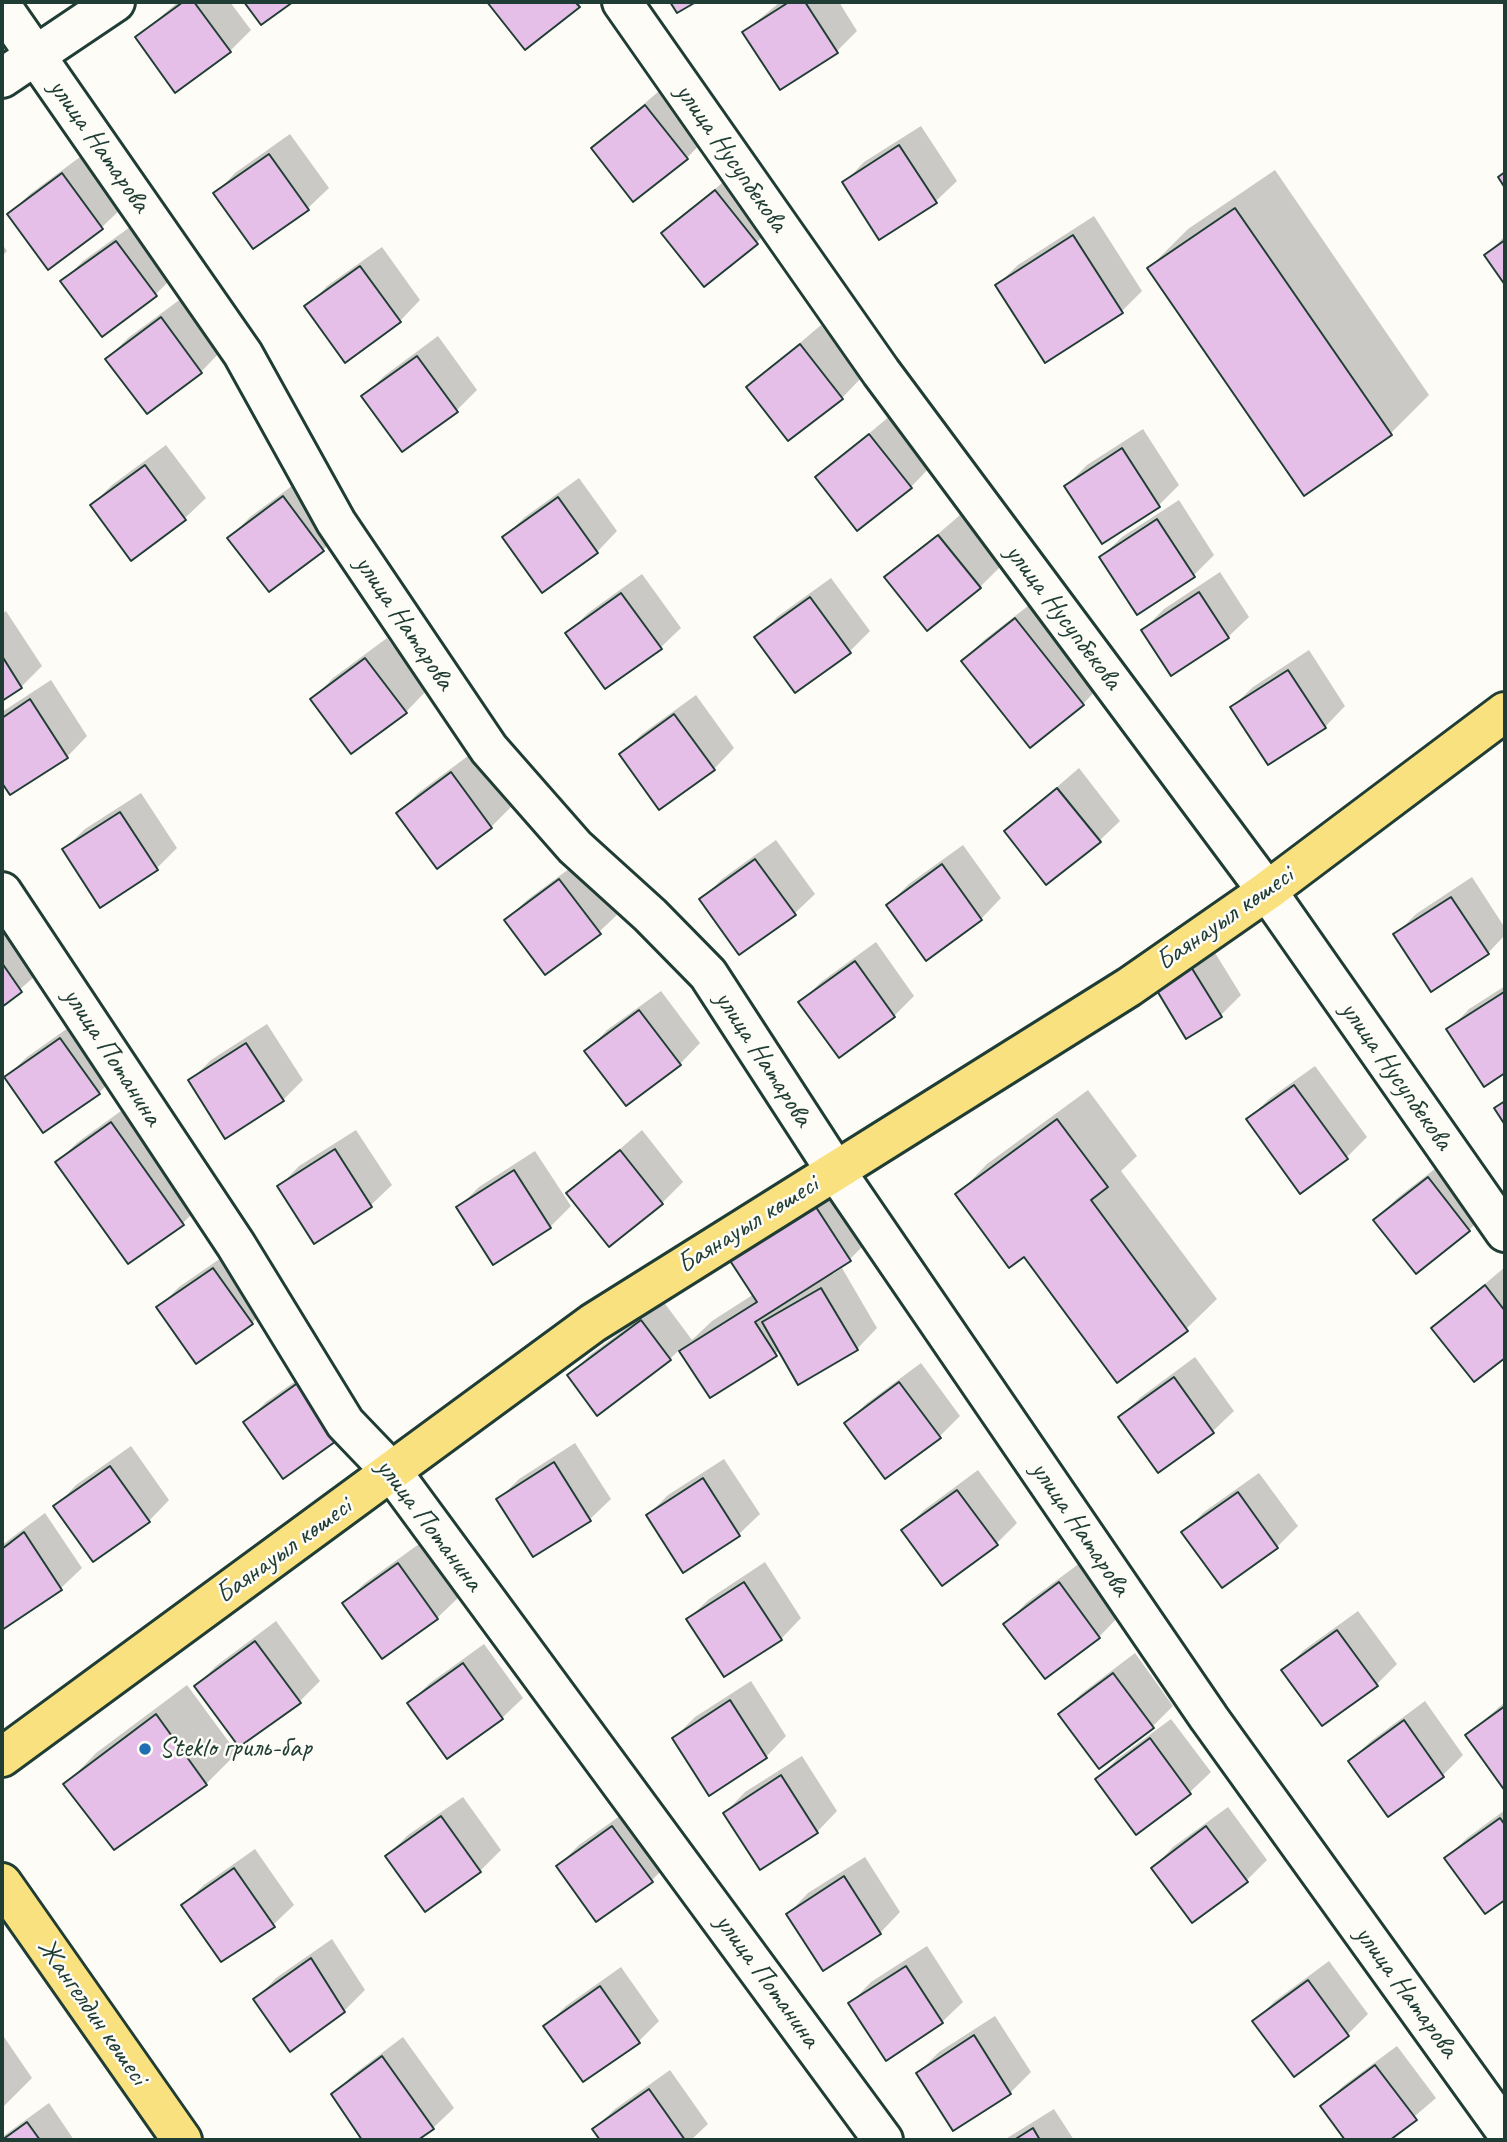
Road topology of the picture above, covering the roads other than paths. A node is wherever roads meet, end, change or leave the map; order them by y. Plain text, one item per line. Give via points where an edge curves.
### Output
1 (115, 2) edge
2 (622, 2) edge
3 (2, 7) edge
4 (36, 55) junction
5 (2, 78) edge
6 (1505, 712) edge
7 (1267, 891) junction
8 (2, 892) edge
9 (835, 1170) junction
10 (1505, 1232) edge
11 (392, 1472) junction
12 (2, 1757) edge
13 (2, 1883) edge
14 (1505, 2130) edge
15 (182, 2140) edge
16 (883, 2140) edge

1 - 4 street
2 - 7 street, улица Нусупбекова via 881,372
3 - 4 street, улица Натарова
4 - 5 street
4 - 9 street, улица Натарова via 243,355 336,522 489,749 575,848 708,974
6 - 7 main road, Баянауыл көшесі
7 - 9 main road, Баянауыл көшесі via 1129,987
7 - 10 street, улица Нусупбекова
8 - 11 street, улица Потанина via 236,1245 345,1423
9 - 11 main road, Баянауыл көшесі via 593,1323
9 - 14 street, улица Натарова via 1209,1718
11 - 12 main road, Баянауыл көшесі
11 - 16 street, улица Потанина
13 - 15 main road, Жангелдин көшесі

